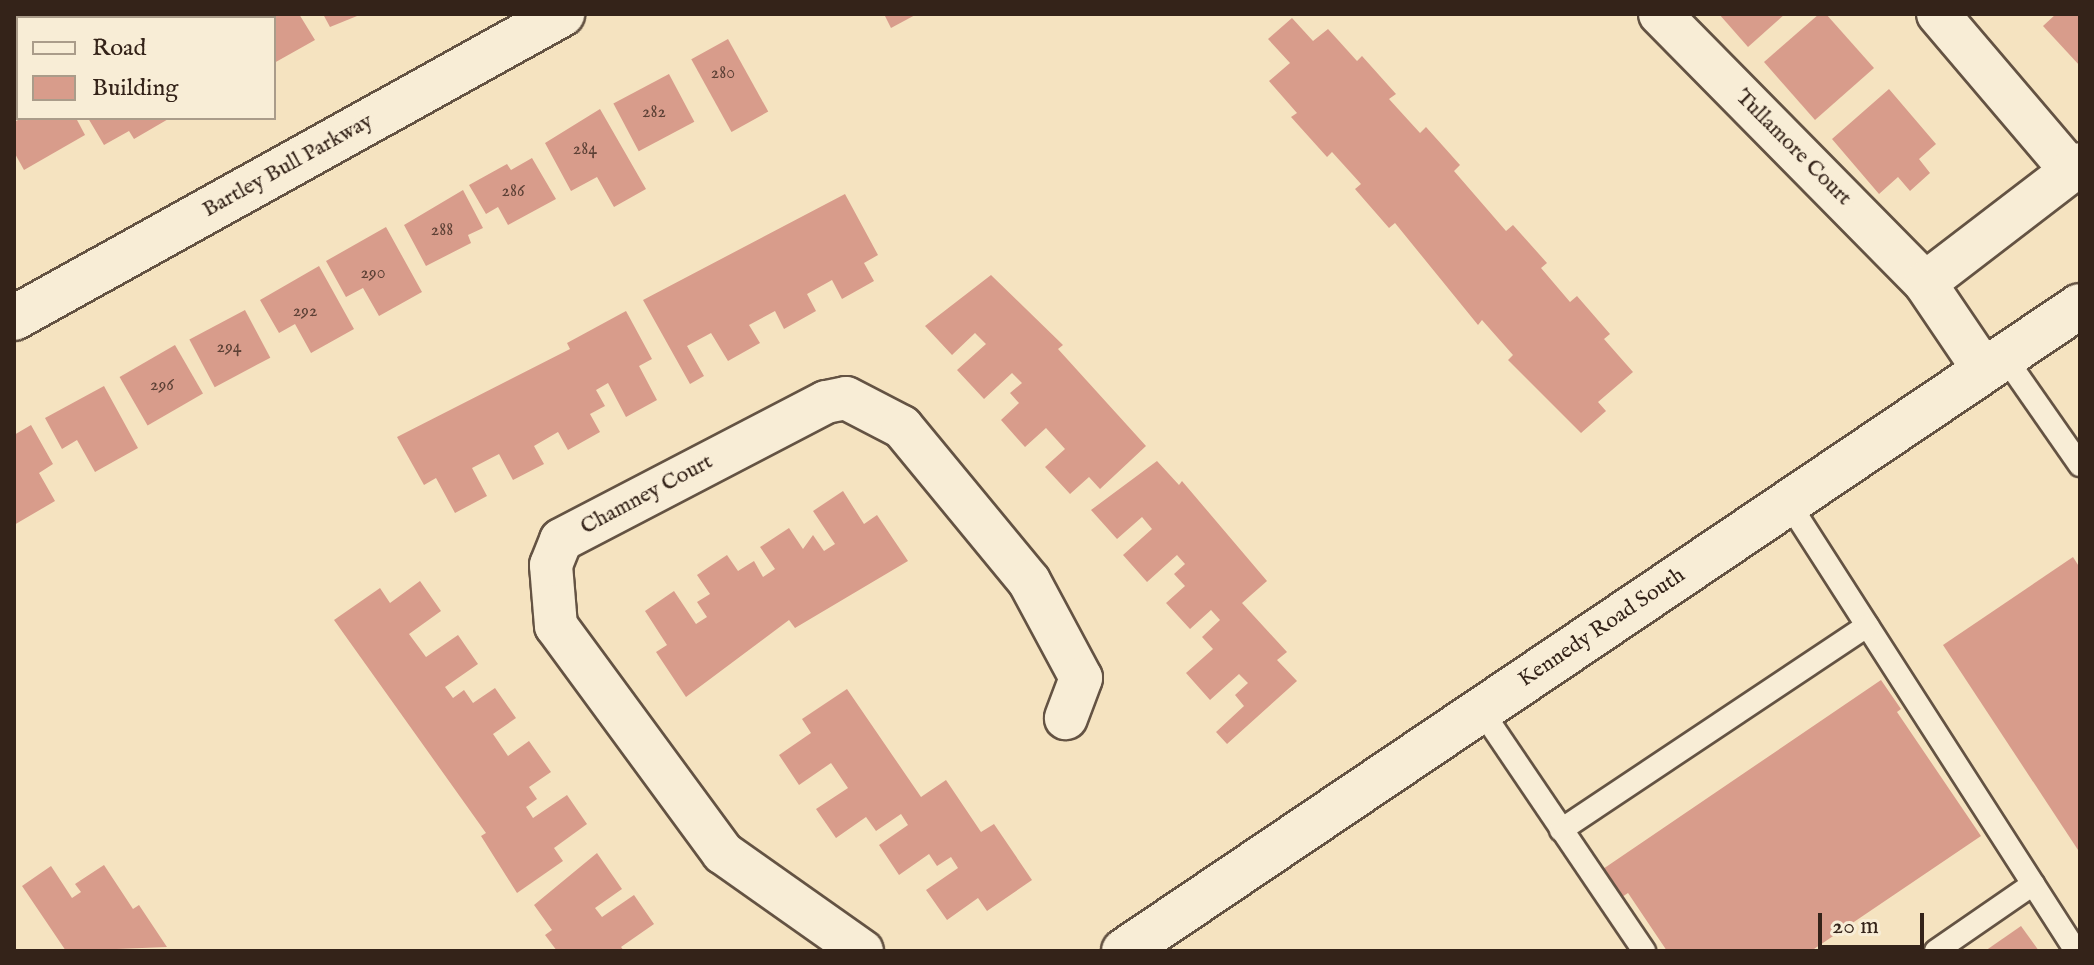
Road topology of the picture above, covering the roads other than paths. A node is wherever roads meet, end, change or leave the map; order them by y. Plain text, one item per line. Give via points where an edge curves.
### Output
1 (562, 14) edge
2 (1660, 14) edge
3 (1938, 14) edge
4 (2076, 167) edge
5 (1925, 283) junction
6 (2080, 306) edge
7 (14, 318) edge
8 (1994, 363) junction
9 (2080, 465) edge
10 (1788, 502) junction
11 (1867, 626) junction
12 (1481, 710) junction
13 (1066, 718) dead end
14 (1561, 830) junction
15 (2033, 884) junction
16 (862, 951) edge
17 (1124, 951) edge
18 (1644, 951) edge
19 (1936, 951) edge
20 (2076, 951) edge

1 - 7 main road, Bartley Bull Parkway
2 - 5 street, Tullamore Court
3 - 4 street
4 - 5 street
5 - 8 street, Tullamore Court
6 - 8 main road, Kennedy Road South
8 - 9 lane
8 - 10 main road, Kennedy Road South
10 - 11 lane
10 - 12 main road, Kennedy Road South
11 - 14 lane
11 - 15 lane
12 - 14 lane
12 - 17 main road, Kennedy Road South
13 - 16 street, Chamney Court via 1081,678 1029,581 902,427 846,398 826,402 561,540 551,565 551,591 556,626 574,651 723,853
14 - 18 lane
15 - 19 lane
15 - 20 lane

